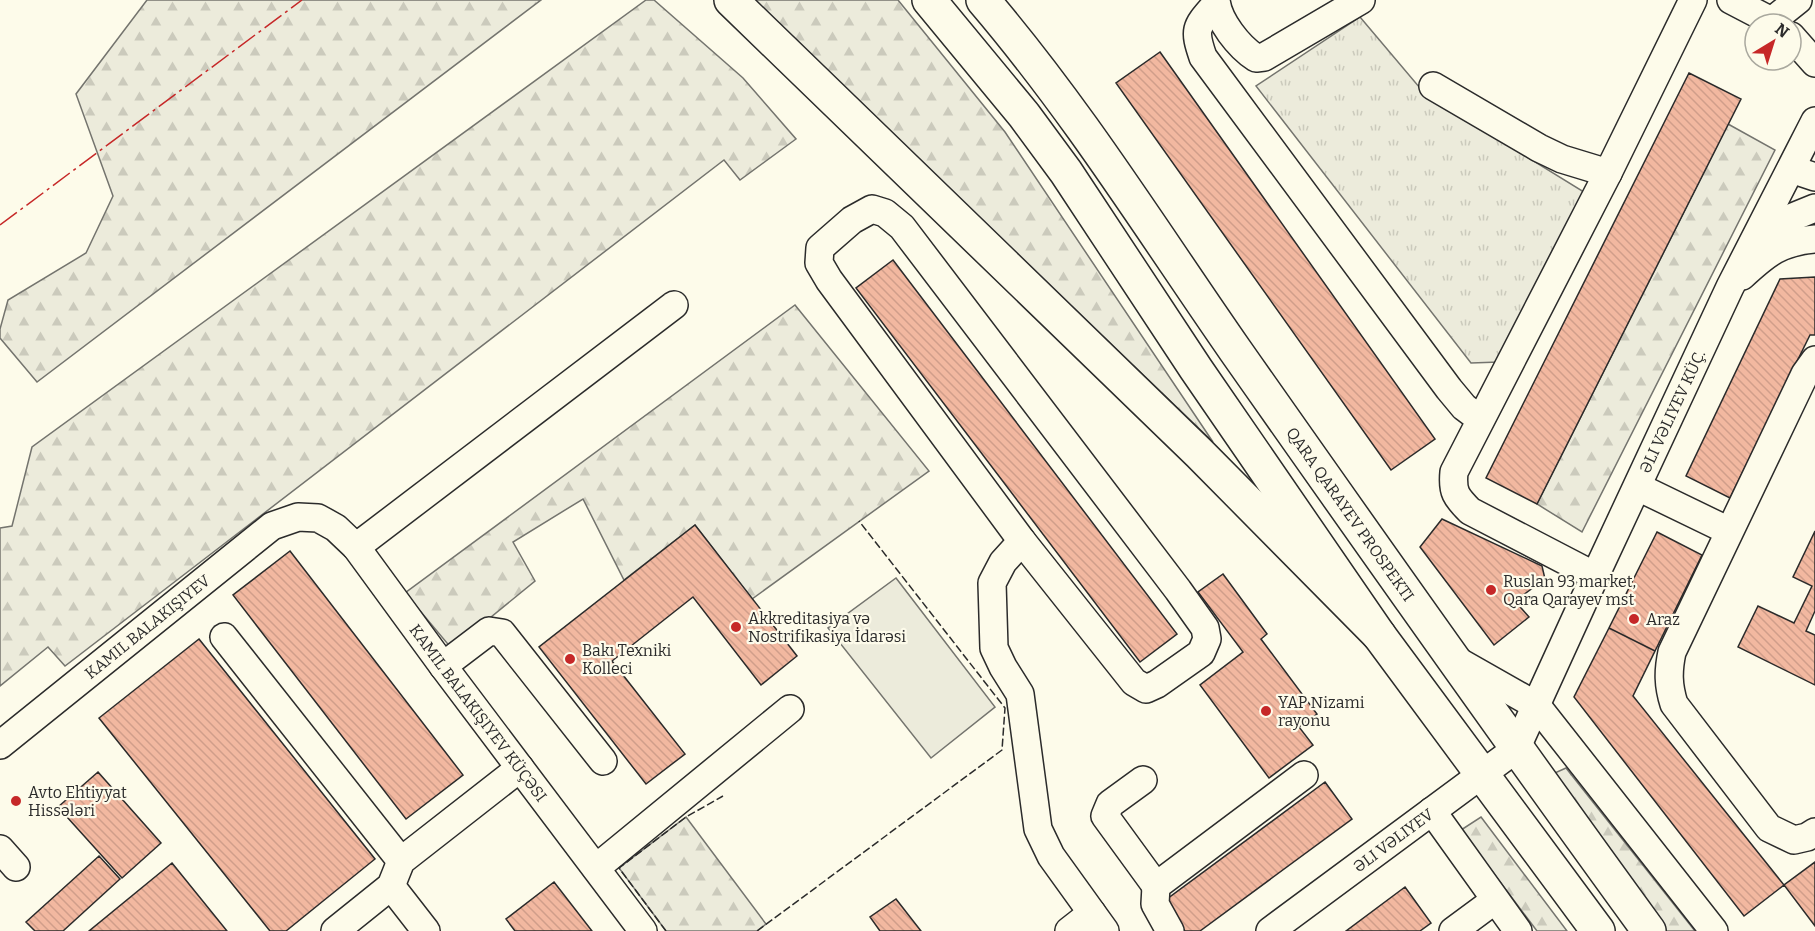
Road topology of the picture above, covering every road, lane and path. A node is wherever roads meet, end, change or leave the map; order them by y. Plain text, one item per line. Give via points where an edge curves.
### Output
1 (731, 0) edge
2 (929, 0) edge
3 (983, 0) edge
4 (1361, 0) edge
5 (1693, 0) edge
6 (1731, 0) edge
7 (1216, 2) edge
8 (1753, 12) edge
9 (1803, 51) edge
10 (1815, 63) edge
11 (1433, 86) dead end
12 (1815, 120) edge
13 (1608, 173) junction
14 (1803, 173) edge
15 (1815, 208) edge
16 (1815, 239) edge
17 (1753, 242) junction
18 (1730, 287) junction
19 (675, 305) dead end
20 (1815, 360) edge
21 (1480, 419) junction
22 (1638, 487) junction
23 (298, 517) joint
24 (1729, 531) junction
25 (1022, 541) junction
26 (356, 547) junction
27 (1595, 576) junction
28 (1379, 635) junction
29 (224, 637) dead end
30 (1451, 658) junction
31 (443, 666) junction
32 (1537, 706) junction
33 (790, 709) dead end
34 (0, 745) edge
35 (1516, 749) junction
36 (603, 761) dead end
37 (520, 768) junction
38 (1304, 775) dead end
39 (1482, 776) junction
40 (1143, 780) dead end
41 (1432, 811) junction
42 (1815, 832) edge
43 (401, 861) junction
44 (596, 868) junction
45 (391, 886) junction
46 (1156, 886) junction
47 (1495, 900) junction
48 (1098, 922) edge
49 (334, 931) edge
50 (426, 931) edge
51 (644, 931) edge
52 (1069, 931) edge
53 (1170, 931) edge
54 (1270, 931) edge
55 (1453, 931) edge
56 (1518, 931) edge
57 (1598, 931) edge
58 (1649, 931) edge
59 (1714, 931) edge

1 - 28 main road via 1199,453
2 - 28 main road via 1066,172
3 - 30 main road, QARA QARAYEV PROSPEKTI via 1098,147
4 - 7 street via 1256,58 1226,25
5 - 13 street
6 - 8 street
7 - 21 street via 1197,29 1203,57 1449,389
9 - 10 street
11 - 13 street via 1539,148
12 - 14 street, ƏLI VƏLIYEV KÜÇ.
13 - 21 street
14 - 17 street, ƏLI VƏLIYEV KÜÇ.
15 - 17 street via 1784,221
16 - 18 street via 1797,241 1764,255
17 - 18 street, ƏLI VƏLIYEV KÜÇ.
18 - 22 street, ƏLI VƏLIYEV KÜÇ.
19 - 26 street
20 - 24 street
21 - 27 street via 1454,472 1452,488 1458,499 1470,512
22 - 24 street
22 - 27 street, ƏLI VƏLIYEV KÜÇ.
23 - 26 street, KAMIL BALAKIŞIYEV KÜÇƏSI via 318,518
23 - 34 street, KAMIL BALAKIŞIYEV via 272,526
24 - 42 street via 1672,652 1669,688 1674,704 1769,828 1794,840
25 - 25 street via 1134,682 1146,689 1201,652 1207,639 1205,628 1178,590 902,227 885,213 872,209 852,220 820,248 819,263
25 - 48 street via 1003,562 992,583 994,648 1020,694 1038,829 1051,856
26 - 31 street, KAMIL BALAKIŞIYEV KÜÇƏSI
27 - 32 street, ƏLI VƏLIYEV KÜÇ.
28 - 39 main road
29 - 43 street
30 - 32 street
30 - 35 main road, QARA QARAYEV PROSPEKTI
31 - 36 street via 489,631 502,633
31 - 37 street, KAMIL BALAKIŞIYEV KÜÇƏSI
32 - 35 street, ƏLI VƏLIYEV KÜÇ.
32 - 59 street
33 - 44 street
35 - 39 street, ƏLI VƏLIYEV
35 - 58 main road, QARA QARAYEV PROSPEKTI
37 - 43 street
37 - 44 street, KAMIL BALAKIŞIYEV KÜÇƏSI
38 - 46 street
39 - 41 street, ƏLI VƏLIYEV
39 - 57 main road
40 - 46 street via 1110,804 1105,816
41 - 47 street
41 - 54 street, ƏLI VƏLIYEV
43 - 45 street
44 - 51 street, KAMIL BALAKIŞIYEV KÜÇƏSI
45 - 49 street
45 - 50 street
46 - 53 street via 1155,904
47 - 55 street
47 - 56 street
48 - 52 street

